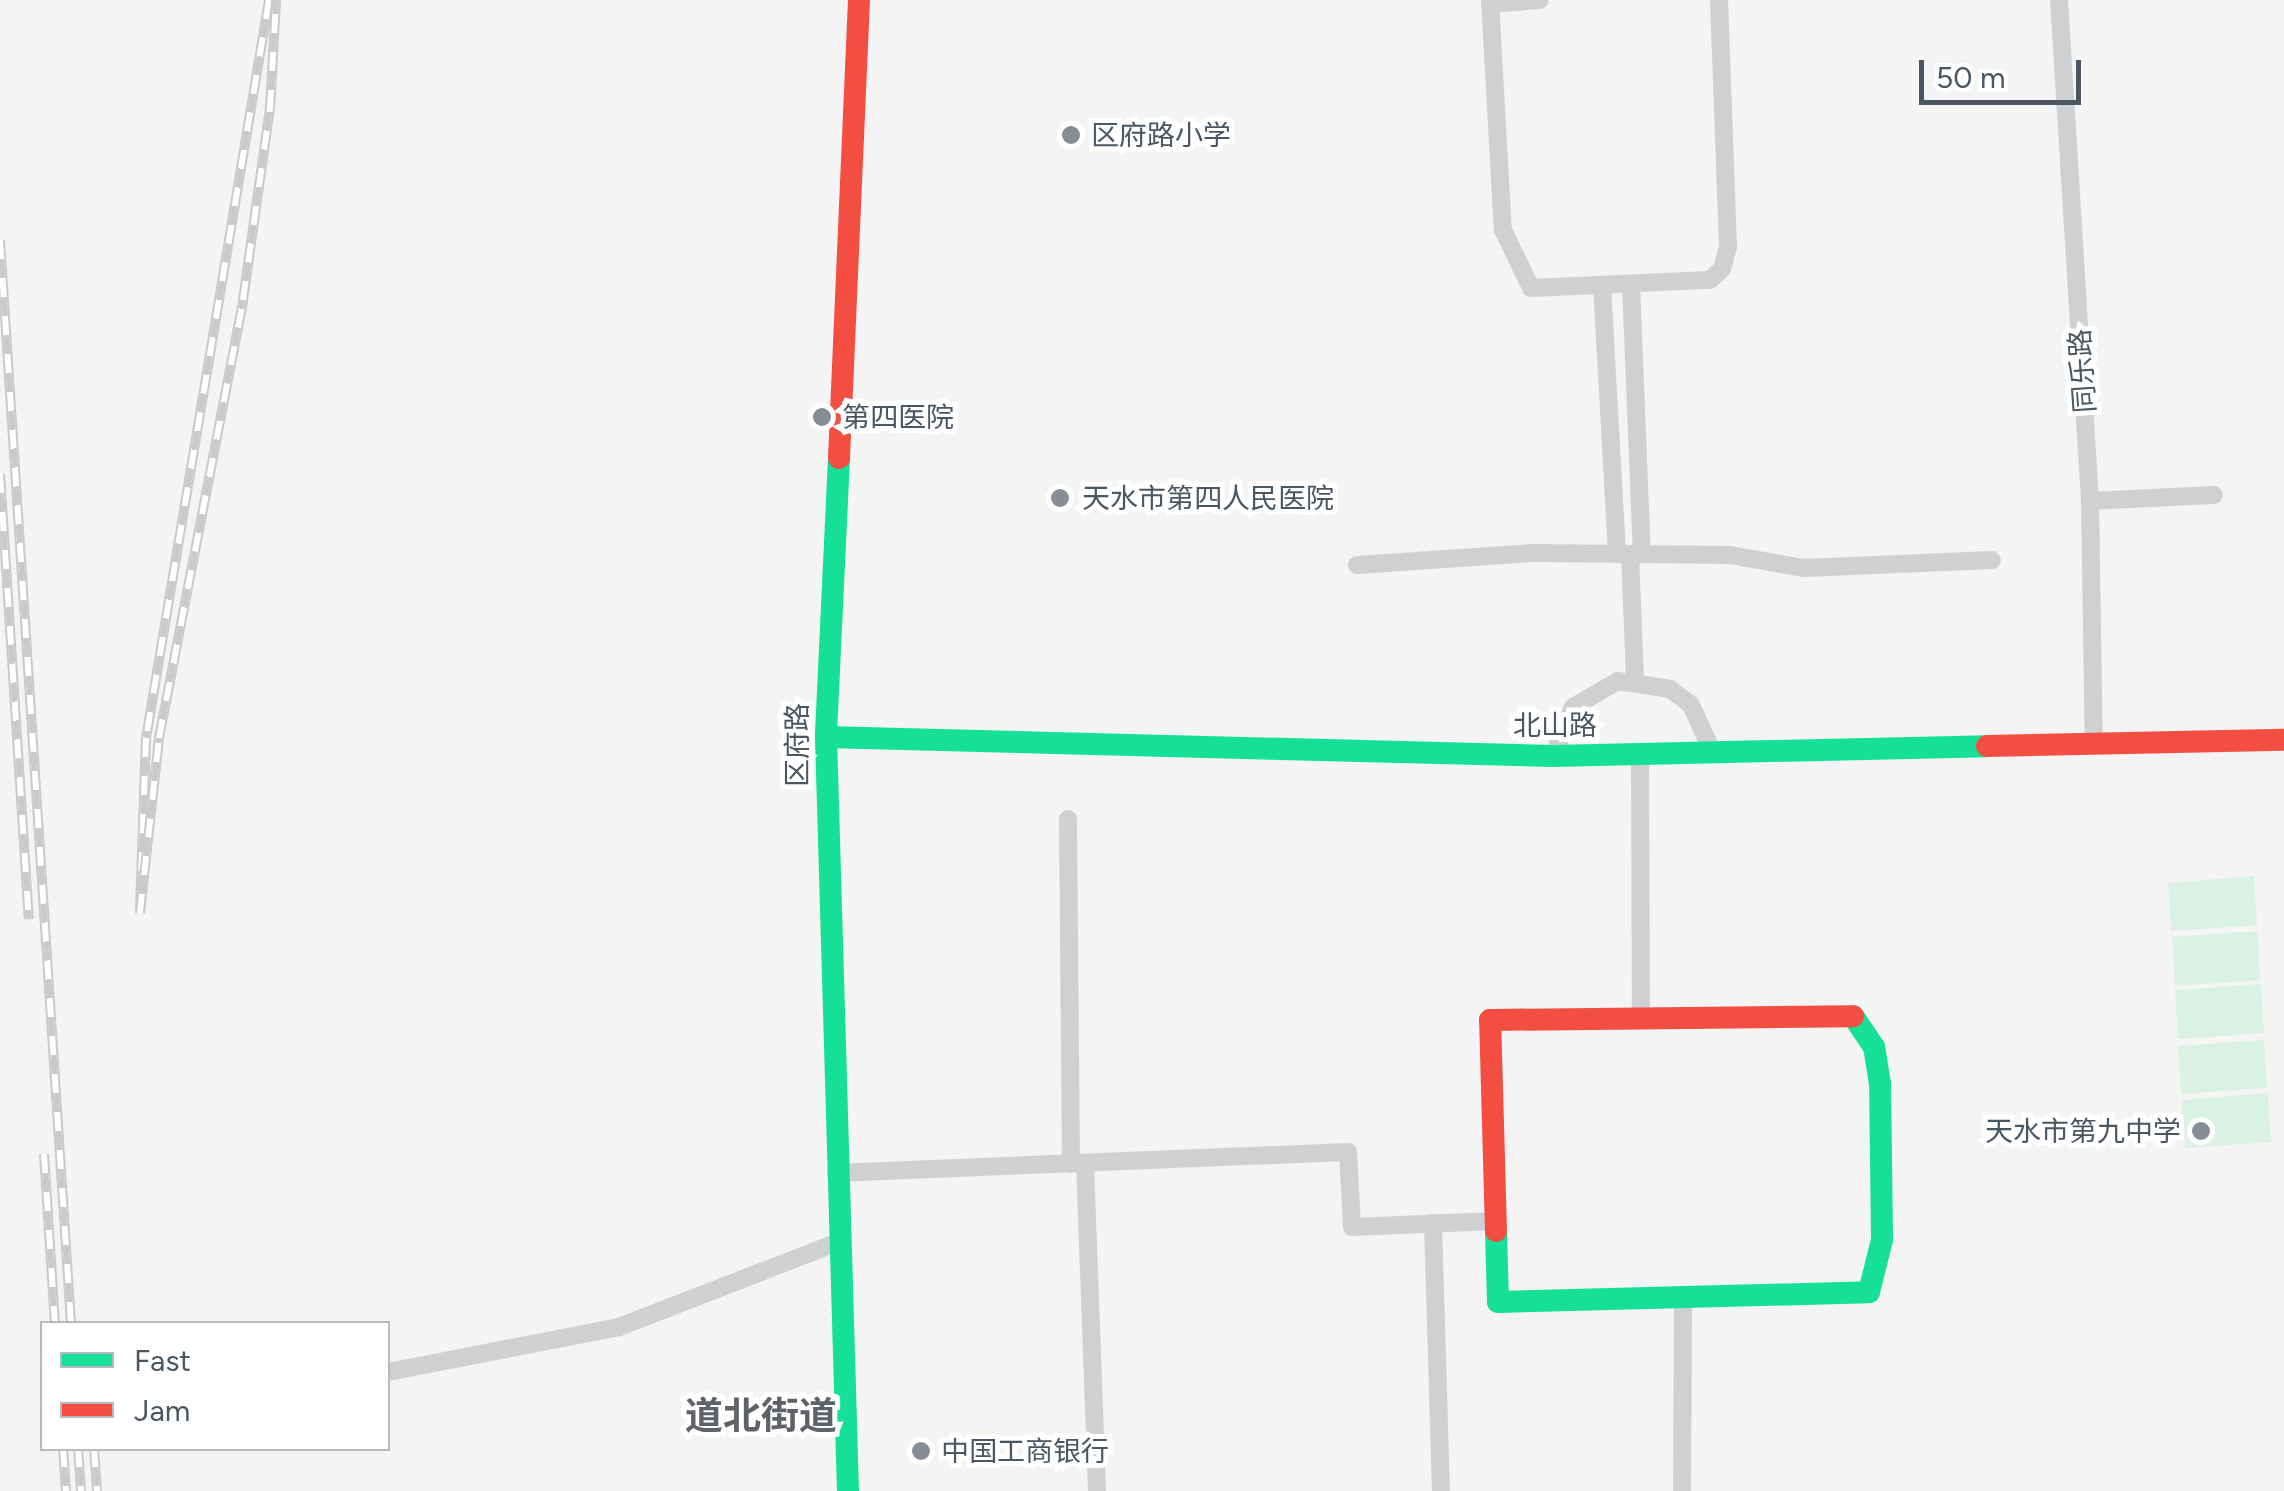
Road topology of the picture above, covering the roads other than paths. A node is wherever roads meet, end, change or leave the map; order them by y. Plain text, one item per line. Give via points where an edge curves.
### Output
1 (859, 0) edge
2 (1540, 0) edge
3 (1719, 0) edge
4 (2059, 0) edge
5 (1490, 2) edge
6 (1631, 284) junction
7 (1602, 285) junction
8 (2214, 495) dead end
9 (2090, 501) junction
10 (1630, 554) junction
11 (1992, 560) dead end
12 (1357, 564) dead end
13 (1636, 681) junction
14 (826, 738) junction
15 (2284, 740) edge
16 (2094, 743) junction
17 (1713, 753) junction
18 (1640, 755) junction
19 (1554, 756) junction
20 (1068, 819) dead end
21 (1641, 1018) junction
22 (1078, 1163) junction
23 (836, 1174) junction
24 (1496, 1221) junction
25 (1433, 1223) junction
26 (838, 1242) junction
27 (1683, 1297) junction
28 (390, 1372) edge
29 (848, 1491) edge
30 (1097, 1491) edge
31 (1441, 1491) edge
32 (1682, 1491) edge

1 - 14 street, 区府路
2 - 5 street
3 - 6 street via 1728,246 1722,269 1710,280
4 - 9 street, 同乐路
5 - 7 street via 1503,230 1515,262 1531,288
6 - 7 street
6 - 10 street
7 - 10 street
8 - 9 street
9 - 16 street, 同乐路
10 - 11 street via 1730,555 1802,568
10 - 12 street
10 - 13 street
13 - 17 street via 1670,689 1691,705
13 - 19 street via 1593,691 1573,708
14 - 19 street, 北山路
14 - 23 street, 区府路
15 - 16 street, 北山路
16 - 17 street, 北山路
17 - 18 street, 北山路
18 - 19 street, 北山路
18 - 21 street
20 - 22 street
21 - 24 street via 1490,1020
21 - 27 street via 1853,1016 1874,1046 1880,1084 1882,1240 1869,1292
22 - 23 street
22 - 25 street via 1348,1152 1352,1227
22 - 30 street
23 - 26 street, 区府路
24 - 25 street
24 - 27 street via 1498,1302
25 - 31 street
26 - 28 street via 620,1327
26 - 29 street, 区府路
27 - 32 street

